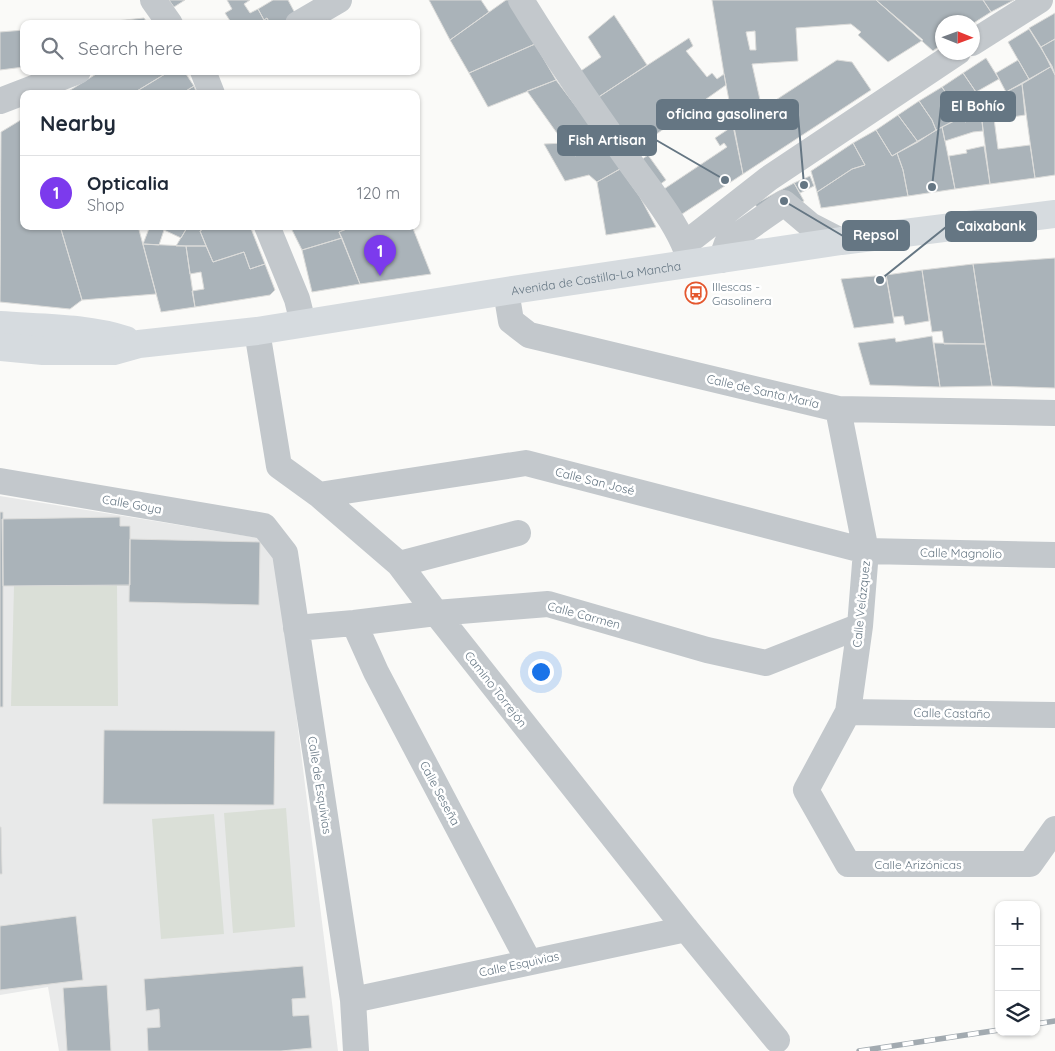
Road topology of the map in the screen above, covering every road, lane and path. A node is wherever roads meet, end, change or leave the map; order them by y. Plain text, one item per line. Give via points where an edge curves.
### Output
1 (153, 0) edge
2 (521, 0) edge
3 (1040, 0) edge
4 (331, 2) edge
5 (167, 20) edge
6 (304, 20) edge
7 (980, 38) edge
8 (946, 60) edge
9 (68, 75) edge
10 (205, 75) edge
11 (29, 90) edge
12 (210, 90) edge
13 (20, 93) edge
14 (0, 101) edge
15 (1055, 214) edge
16 (269, 230) edge
17 (841, 241) junction
18 (688, 254) junction
19 (721, 260) junction
20 (506, 291) junction
21 (303, 323) junction
22 (0, 325) edge
23 (257, 331) junction
24 (139, 344) junction
25 (0, 347) edge
26 (838, 409) junction
27 (1055, 413) edge
28 (0, 481) edge
29 (319, 495) junction
30 (264, 526) joint
31 (518, 534) dead end
32 (866, 551) junction
33 (1055, 555) edge
34 (400, 564) junction
35 (436, 613) junction
36 (354, 623) junction
37 (860, 626) junction
38 (296, 628) junction
39 (848, 712) junction
40 (1055, 715) edge
41 (806, 790) joint
42 (1055, 829) edge
43 (686, 929) junction
44 (529, 962) junction
45 (353, 1000) junction
46 (778, 1040) dead end
47 (356, 1051) edge

1 - 5 street
2 - 18 street via 569,76 666,214
3 - 7 street
4 - 6 street
8 - 18 street via 768,179
9 - 11 street
10 - 12 street
13 - 14 street
15 - 17 main road, Avenida de Castilla-La Mancha
16 - 21 street via 297,299
17 - 19 main road, Avenida de Castilla-La Mancha
17 - 19 street via 810,225 784,203 727,243
18 - 19 main road, Avenida de Castilla-La Mancha
18 - 20 main road, Avenida de Castilla-La Mancha
20 - 21 main road, Avenida de Castilla-La Mancha
20 - 26 street, Calle de Santa María via 511,321 529,335
21 - 23 main road, Avenida de Castilla-La Mancha
22 - 24 main road, Avenida de Castilla-La Mancha via 78,330
23 - 24 main road, Avenida de Castilla-La Mancha
23 - 29 street, Camino Torrejón via 279,466
24 - 25 main road, Avenida de Castilla-La Mancha via 114,351
26 - 27 street, Calle de Santa María
26 - 32 street, Calle Velázquez
28 - 30 street, Calle Goya
29 - 32 street, Calle San José via 526,463
29 - 34 street, Camino Torrejón
30 - 38 street, Calle de Esquivias via 285,554
31 - 34 street
32 - 33 street, Calle Magnolio
32 - 37 street, Calle Velázquez
34 - 35 street, Camino Torrejón
35 - 36 street, Calle Carmen
35 - 37 street, Calle Carmen via 548,604 766,664
35 - 43 street, Camino Torrejón
36 - 38 street, Calle Carmen
36 - 44 street, Calle Seseña via 376,672
37 - 39 street, Calle Velázquez
38 - 45 street, Calle de Esquivias
39 - 40 street, Calle Castaño
39 - 41 street, Calle Velázquez
41 - 42 street, Calle Arizónicas via 848,864 1030,864
43 - 44 street, Calle Esquivias
43 - 46 street, Camino Torrejón
44 - 45 street, Calle Esquivias
45 - 47 street, Calle de Esquivias

